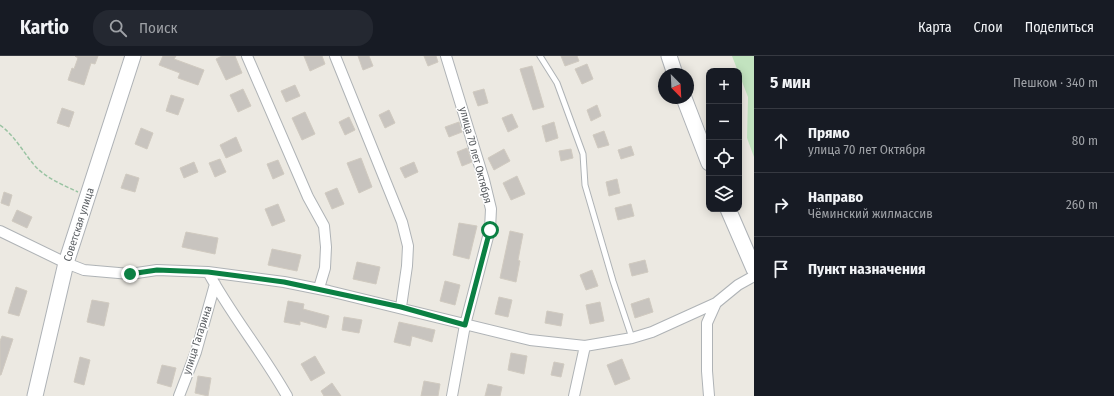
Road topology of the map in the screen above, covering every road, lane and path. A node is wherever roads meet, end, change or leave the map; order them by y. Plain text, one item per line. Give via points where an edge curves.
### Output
1 (133, 56) edge
2 (247, 56) edge
3 (335, 56) edge
4 (446, 56) edge
5 (540, 56) edge
6 (669, 56) edge
7 (673, 68) edge
8 (686, 104) edge
9 (0, 126) edge
10 (706, 155) edge
11 (87, 196) junction
12 (729, 212) edge
13 (0, 231) edge
14 (66, 263) junction
15 (754, 270) edge
16 (208, 272) junction
17 (754, 276) edge
18 (215, 284) junction
19 (319, 288) junction
20 (716, 303) junction
21 (401, 307) junction
22 (465, 325) junction
23 (632, 338) junction
24 (585, 346) junction
25 (35, 396) edge
26 (179, 396) edge
27 (287, 396) edge
28 (452, 396) edge
29 (574, 396) edge
30 (709, 396) edge

1 - 11 main road, Советская улица
2 - 19 street via 308,197 324,226 325,268
3 - 21 street via 402,222 408,246
4 - 22 street, улица 70 лет Октября via 491,209 490,230
5 - 23 lane via 557,83 583,154 585,185
6 - 7 main road
8 - 10 main road
9 - 11 path via 9,132 36,166 55,181
11 - 14 main road, Советская улица
12 - 15 main road
13 - 14 street
14 - 16 street via 84,270 106,273 130,274 157,270
14 - 25 main road, Советская улица
16 - 18 street
16 - 19 street
17 - 20 street
18 - 26 street, улица Гагарина via 196,352
18 - 27 street via 270,365
19 - 21 street
20 - 23 street via 652,332
20 - 30 street via 708,323
21 - 22 street
22 - 24 street via 530,340
22 - 28 street, улица 70 лет Октября
23 - 24 street
24 - 29 street

